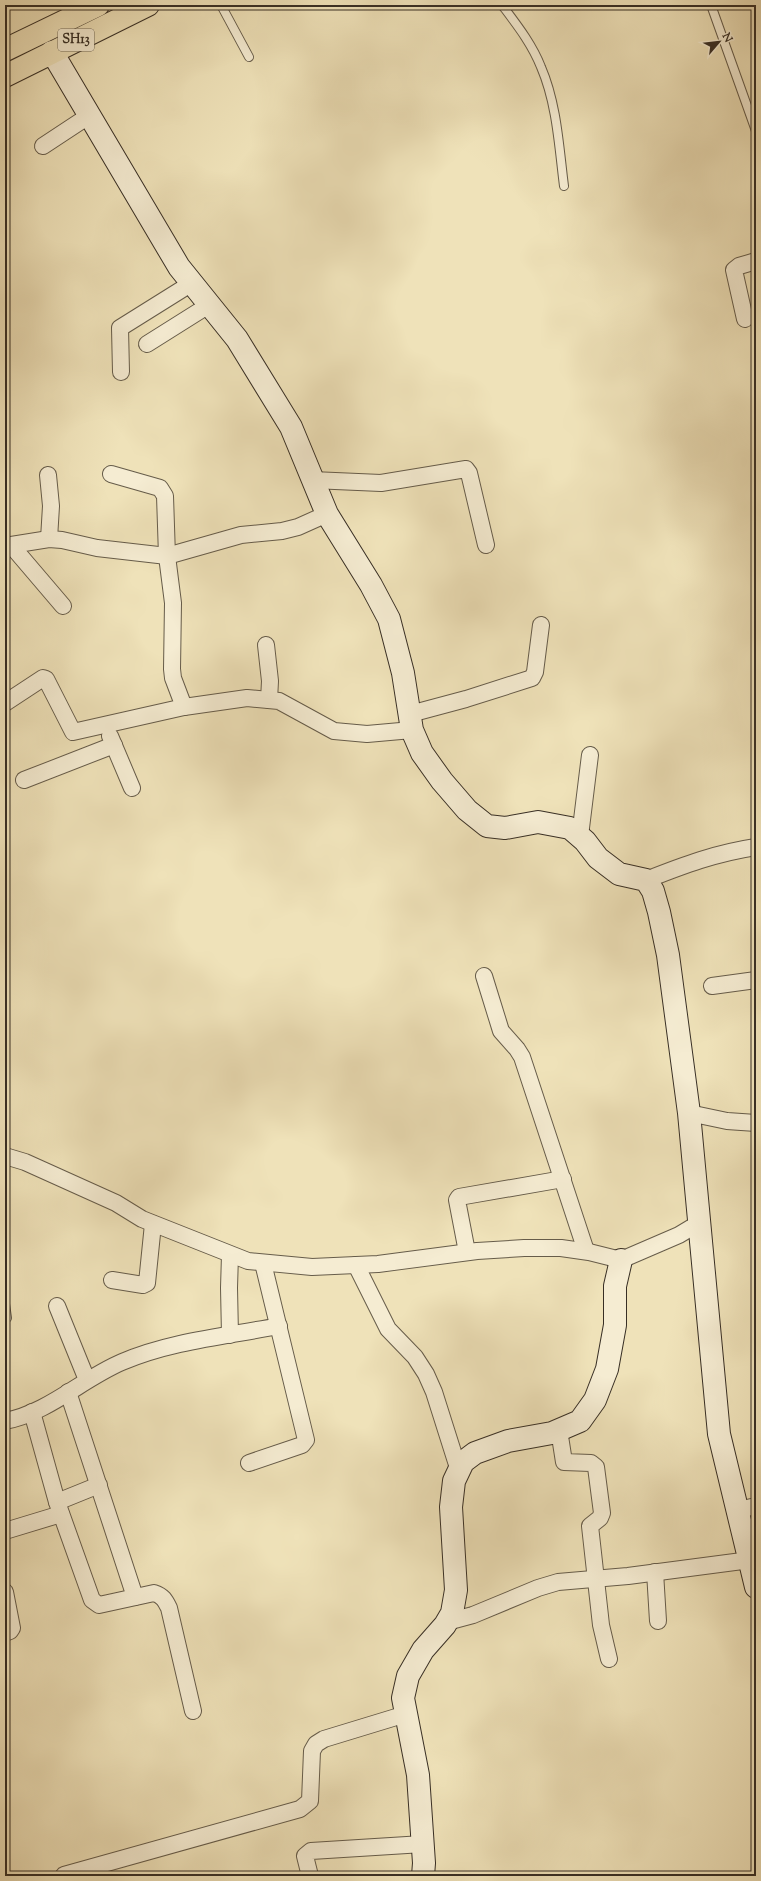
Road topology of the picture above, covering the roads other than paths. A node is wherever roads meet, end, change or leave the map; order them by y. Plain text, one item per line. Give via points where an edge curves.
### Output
1 (98, 5) edge
2 (148, 5) edge
3 (221, 5) edge
4 (502, 5) edge
5 (711, 5) edge
6 (5, 50) edge
7 (52, 52) junction
8 (249, 57) dead end
9 (5, 76) edge
10 (90, 115) junction
11 (756, 131) edge
12 (43, 146) dead end
13 (564, 186) dead end
14 (756, 261) edge
15 (192, 283) junction
16 (209, 305) junction
17 (745, 319) dead end
18 (146, 344) dead end
19 (121, 372) dead end
20 (111, 474) dead end
21 (48, 475) dead end
22 (312, 480) junction
23 (327, 514) junction
24 (49, 539) junction
25 (486, 545) dead end
26 (8, 546) edge
27 (167, 556) junction
28 (64, 606) dead end
29 (542, 625) dead end
30 (266, 645) dead end
31 (269, 700) junction
32 (5, 703) edge
33 (184, 707) junction
34 (411, 722) junction
35 (106, 725) junction
36 (114, 745) junction
37 (590, 755) dead end
38 (24, 780) dead end
39 (132, 788) dead end
40 (580, 836) junction
41 (756, 847) edge
42 (646, 880) junction
43 (484, 976) dead end
44 (756, 980) edge
45 (712, 986) dead end
46 (689, 1113) junction
47 (756, 1123) edge
48 (5, 1156) edge
49 (563, 1179) junction
50 (699, 1223) junction
51 (153, 1224) junction
52 (586, 1251) junction
53 (466, 1252) junction
54 (230, 1255) junction
55 (621, 1260) junction
56 (263, 1262) junction
57 (356, 1265) junction
58 (112, 1280) dead end
59 (5, 1304) edge
60 (57, 1306) dead end
61 (7, 1318) dead end
62 (278, 1326) junction
63 (230, 1335) junction
64 (87, 1380) junction
65 (68, 1392) junction
66 (32, 1412) junction
67 (5, 1421) edge
68 (559, 1430) junction
69 (249, 1463) dead end
70 (459, 1471) junction
71 (99, 1485) junction
72 (59, 1508) junction
73 (747, 1508) edge
74 (5, 1531) edge
75 (750, 1560) junction
76 (655, 1572) junction
77 (596, 1578) junction
78 (756, 1587) edge
79 (5, 1592) edge
80 (135, 1597) junction
81 (658, 1620) dead end
82 (447, 1622) junction
83 (5, 1633) edge
84 (609, 1659) dead end
85 (193, 1711) dead end
86 (406, 1714) junction
87 (423, 1844) junction
88 (64, 1874) dead end
89 (310, 1876) edge
90 (423, 1876) edge

1 - 6 main road, SH13
2 - 7 main road, SH13
3 - 8 lane
4 - 13 lane via 525,35 541,67 552,101
5 - 11 lane
7 - 9 main road, SH13
7 - 10 street
10 - 12 street
10 - 15 street
14 - 17 street via 734,270
15 - 16 street
15 - 19 street via 120,328
16 - 18 street
16 - 22 street via 237,339 291,427
20 - 27 street via 163,491
21 - 24 street
22 - 23 street
22 - 25 street via 381,484 466,469
23 - 27 street via 298,527 241,535
23 - 34 street via 389,618 403,673
24 - 26 street
24 - 27 street via 97,548
26 - 28 street
27 - 33 street via 173,603 173,678
29 - 34 street via 535,672 528,681 466,699
30 - 31 street via 270,681
31 - 33 street via 247,698
31 - 34 street via 279,701 334,731 367,734
32 - 35 street via 43,678 46,679 71,730
33 - 35 street
34 - 40 street via 422,753 442,781 467,810 486,826 505,828 538,822 570,828
35 - 36 street
36 - 38 street
36 - 39 street
37 - 40 street
40 - 42 street via 598,858 619,874
41 - 42 street via 725,851
42 - 46 street via 653,891 668,955
43 - 49 street via 501,1031 522,1057
44 - 45 street
46 - 47 street via 727,1121
46 - 50 street
48 - 51 street via 25,1162 116,1203
49 - 52 street
49 - 53 street via 459,1197 457,1200
50 - 55 street via 679,1235
50 - 73 street via 718,1434
51 - 54 street
51 - 58 street via 148,1283 143,1285
52 - 53 street via 524,1248
52 - 55 street
53 - 57 street
54 - 56 street via 248,1261
54 - 63 street
55 - 68 street via 614,1286 615,1325 607,1369 595,1400 580,1421
56 - 57 street via 312,1267
56 - 62 street
57 - 70 street via 388,1329 415,1357 426,1374
59 - 61 lane
60 - 64 street
62 - 63 street
62 - 69 street via 306,1440 302,1444
63 - 64 street via 148,1353 121,1362
64 - 65 street
65 - 66 street
65 - 71 street
66 - 67 street
66 - 72 street
68 - 70 street via 508,1441 475,1453 463,1462
68 - 77 street via 564,1462 590,1463 596,1467 602,1513 590,1526
70 - 82 street via 454,1481 451,1507 456,1590 452,1613
71 - 72 street
71 - 80 street
72 - 74 street
72 - 80 street via 92,1600 99,1605
73 - 75 street
75 - 76 street
75 - 78 street
76 - 77 street
76 - 81 street
77 - 82 street via 558,1582
77 - 84 street via 601,1625
79 - 83 street via 12,1628
80 - 85 street via 154,1593 165,1600
82 - 86 street via 423,1650 408,1676 403,1698
86 - 87 street via 418,1776
86 - 88 street via 324,1739 316,1744 312,1752 310,1801 300,1809
87 - 89 street via 311,1851 306,1856
87 - 90 street

